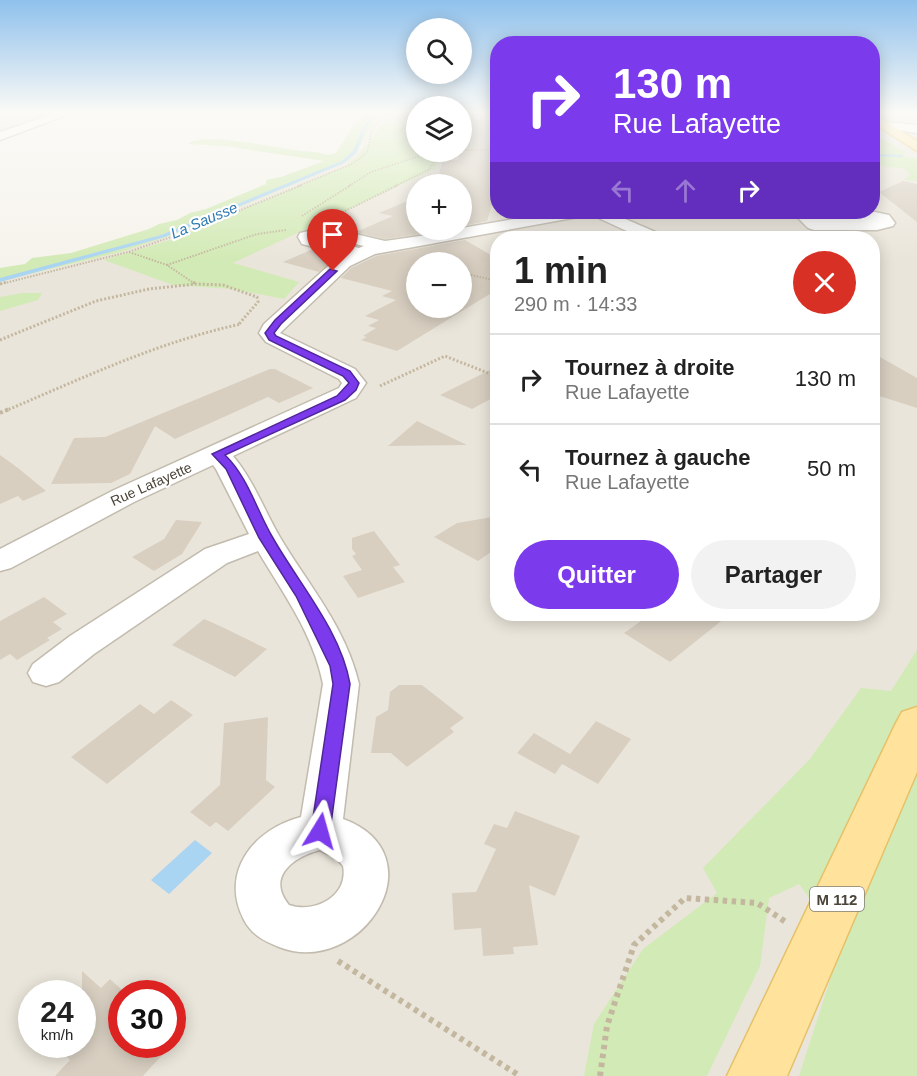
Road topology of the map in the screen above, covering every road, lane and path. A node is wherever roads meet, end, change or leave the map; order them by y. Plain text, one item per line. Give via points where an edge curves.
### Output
1 (356, 161) edge
2 (404, 161) edge
3 (433, 162) edge
4 (508, 219) edge
5 (612, 219) edge
6 (308, 230) junction
7 (639, 231) edge
8 (385, 246) junction
9 (128, 252) junction
10 (361, 254) junction
11 (167, 265) junction
12 (472, 275) edge
13 (490, 279) edge
14 (0, 284) edge
15 (196, 284) junction
16 (278, 322) junction
17 (239, 324) junction
18 (0, 340) edge
19 (490, 374) edge
20 (352, 388) junction
21 (0, 413) edge
22 (218, 454) junction
23 (266, 538) junction
24 (0, 561) edge
25 (46, 673) dead end
26 (917, 723) edge
27 (320, 831) dead end
28 (817, 942) junction
29 (330, 956) dead end
30 (520, 1076) edge
31 (600, 1076) edge
32 (757, 1076) edge

1 - 9 path via 194,229
2 - 6 path via 371,172 293,220
3 - 6 path via 430,169
4 - 8 street
5 - 7 street
6 - 8 street
6 - 10 street via 308,240
6 - 11 path via 257,234
8 - 10 street
9 - 11 path
9 - 14 path
10 - 16 street via 326,276
11 - 15 path
12 - 13 path
15 - 17 path via 223,285 257,297 258,302
15 - 18 path via 149,289 96,302
16 - 17 path
16 - 20 street via 270,333 273,338 347,374 354,383
17 - 21 path via 159,347
19 - 20 path via 445,356 380,386
20 - 22 street, Rue Lafayette via 341,398
22 - 23 street via 232,468
22 - 24 street, Rue Lafayette via 75,519
23 - 25 street via 208,560
23 - 27 street via 303,596 338,666 341,684
26 - 28 main road, M 112
28 - 31 path via 757,903 685,898 634,945 607,1026
28 - 32 main road, M 112
29 - 30 path

